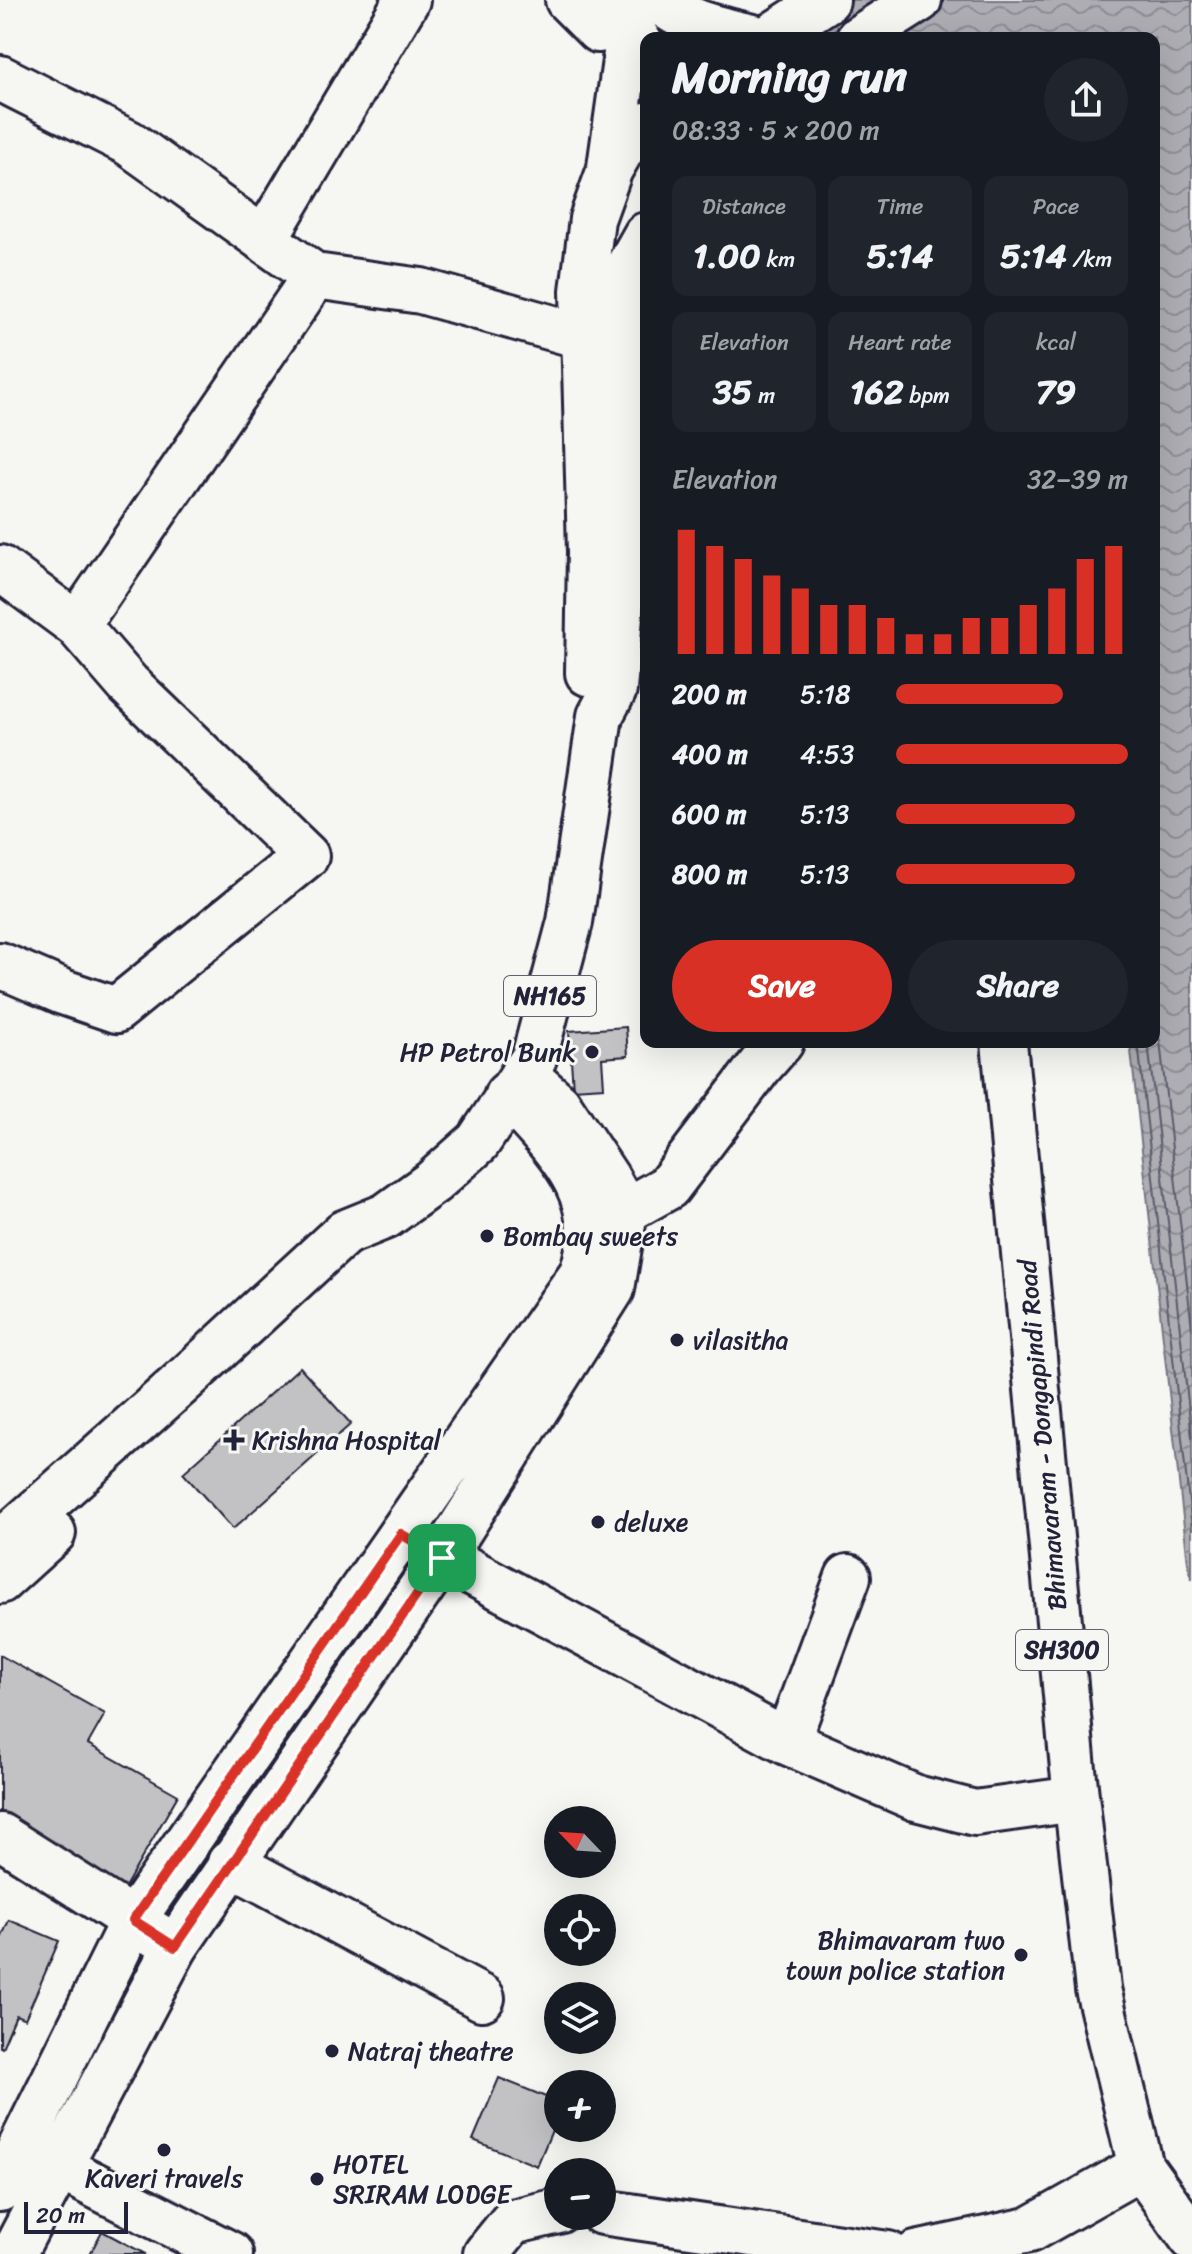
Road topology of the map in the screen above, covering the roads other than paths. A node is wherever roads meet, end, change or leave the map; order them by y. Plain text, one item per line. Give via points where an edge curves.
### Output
1 (407, 0) edge
2 (568, 0) edge
3 (827, 0) edge
4 (919, 0) edge
5 (692, 24) edge
6 (868, 32) edge
7 (0, 78) edge
8 (640, 116) edge
9 (640, 130) edge
10 (610, 169) junction
11 (264, 240) junction
12 (640, 246) edge
13 (315, 276) junction
14 (619, 344) edge
15 (0, 568) edge
16 (77, 625) junction
17 (0, 965) edge
18 (776, 1048) edge
19 (1005, 1048) edge
20 (515, 1084) junction
21 (607, 1211) junction
22 (60, 1509) junction
23 (401, 1534) junction
24 (0, 1544) edge
25 (442, 1558) junction
26 (848, 1577) dead end
27 (0, 1581) edge
28 (787, 1742) junction
29 (1076, 1799) junction
30 (0, 1836) edge
31 (230, 1863) junction
32 (133, 1920) junction
33 (175, 1947) junction
34 (482, 1998) dead end
35 (59, 2167) junction
36 (1141, 2167) junction
37 (0, 2189) edge
38 (544, 2214) edge
39 (616, 2214) edge
40 (1192, 2238) edge
41 (13, 2254) edge
42 (230, 2254) edge
43 (486, 2254) edge
44 (888, 2254) edge
45 (916, 2254) edge

1 - 11 main road
2 - 5 main road via 598,30
3 - 5 main road
4 - 6 main road
7 - 11 main road via 129,143
8 - 10 main road
9 - 10 main road, NH165 via 627,140
10 - 14 main road, NH165 via 592,219 583,291
11 - 13 main road
12 - 14 main road, NH165 via 629,265
13 - 14 main road via 421,291
13 - 16 main road
14 - 20 main road, NH165 via 590,552 588,699 600,716 570,922 534,1058
15 - 16 main road
16 - 17 main road via 128,684 306,856 116,1010
18 - 21 main road via 668,1187
19 - 29 main road, Bhimavaram - Dongapindi Road / SH300
20 - 21 main road via 558,1104 599,1165
20 - 22 main road, NH165 via 478,1142 386,1216 366,1253
21 - 23 main road via 582,1273
21 - 25 main road via 612,1289
22 - 24 main road, NH165
22 - 27 main road, NH165
23 - 25 main road
23 - 32 main road
25 - 28 main road
25 - 31 main road
26 - 28 main road
28 - 29 main road via 916,1798 975,1813
29 - 36 main road, Bhimavaram - Dongapindi Road / SH300 via 1098,1989
30 - 32 main road
31 - 33 main road
31 - 34 main road
32 - 33 main road
32 - 37 main road
33 - 35 main road
35 - 41 main road
35 - 42 main road
36 - 40 main road, Bhimavaram - Dongapindi Road / SH300
36 - 45 main road via 1029,2230
38 - 43 main road via 512,2222
39 - 44 main road

